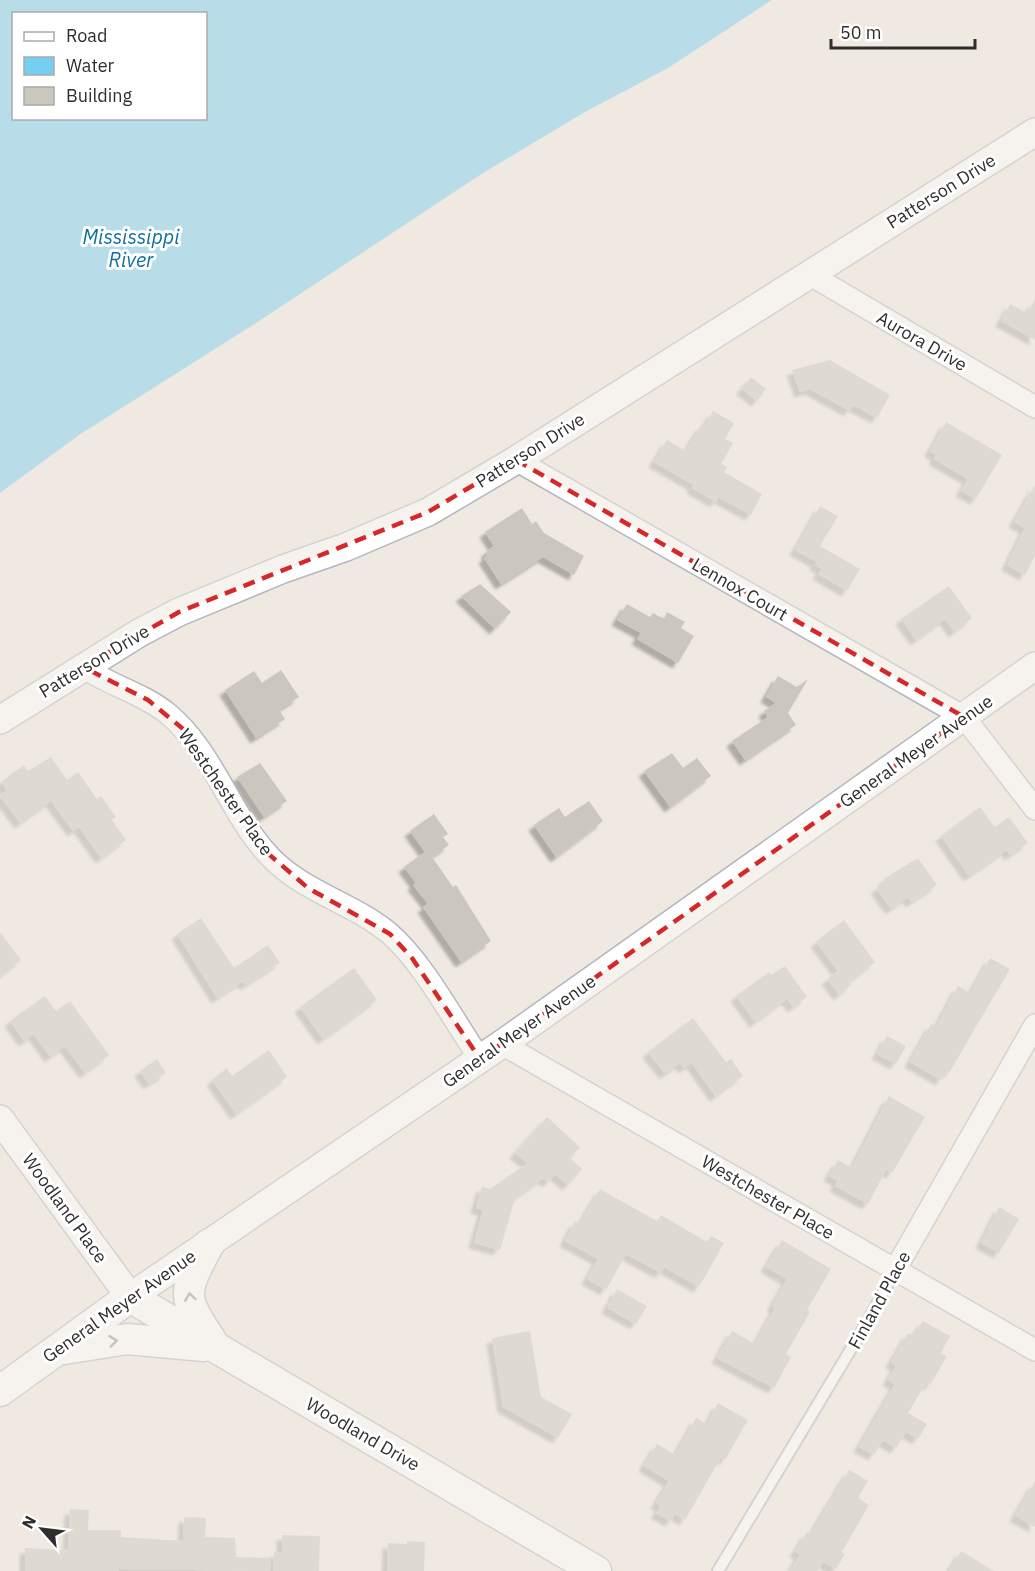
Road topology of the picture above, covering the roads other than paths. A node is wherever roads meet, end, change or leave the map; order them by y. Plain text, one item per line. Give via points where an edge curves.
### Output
1 (1035, 132) edge
2 (809, 274) junction
3 (1035, 407) edge
4 (516, 460) junction
5 (1035, 666) edge
6 (83, 667) junction
7 (964, 717) junction
8 (0, 720) edge
9 (1035, 809) edge
10 (1035, 1026) edge
11 (491, 1052) junction
12 (0, 1119) edge
13 (209, 1244) junction
14 (896, 1270) junction
15 (130, 1297) junction
16 (216, 1348) junction
17 (1035, 1350) edge
18 (56, 1351) junction
19 (0, 1391) edge
20 (591, 1570) edge
21 (718, 1571) edge

1 - 2 street, Patterson Drive
2 - 3 street, Aurora Drive
2 - 4 street, Patterson Drive
4 - 6 street, Patterson Drive via 428,512 179,612
4 - 7 street, Lennox Court
5 - 7 street, General Meyer Avenue
6 - 8 street, Patterson Drive
6 - 11 street, Westchester Place via 147,700 188,733 264,850 308,888 390,934
7 - 9 street
7 - 11 street, General Meyer Avenue
10 - 14 street, Finland Place
11 - 13 street, General Meyer Avenue
11 - 14 street, Westchester Place
12 - 15 street, Woodland Place
13 - 15 street, General Meyer Avenue
16 -> 13 main road via 194,1315 188,1296 189,1281
14 - 17 street, Westchester Place
14 - 21 lane, Finland Place
15 - 16 main road, Woodland Drive
15 - 18 main road, General Meyer Avenue
18 -> 16 main road via 127,1340
16 - 20 main road, Woodland Drive
18 - 19 main road, General Meyer Avenue

